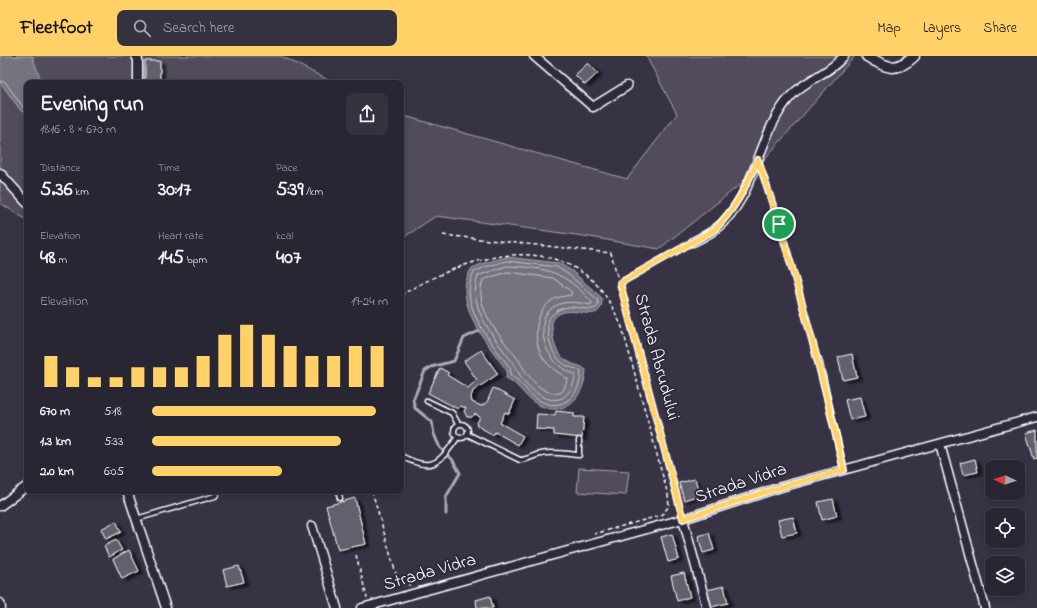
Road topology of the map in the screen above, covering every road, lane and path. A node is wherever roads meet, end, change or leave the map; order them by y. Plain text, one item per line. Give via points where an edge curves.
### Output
1 (136, 56) edge
2 (534, 56) edge
3 (844, 56) edge
4 (867, 56) edge
5 (914, 56) edge
6 (138, 80) edge
7 (627, 86) dead end
8 (758, 160) junction
9 (0, 173) edge
10 (24, 200) edge
11 (443, 235) dead end
12 (693, 242) joint
13 (620, 283) junction
14 (404, 292) edge
15 (819, 359) joint
16 (427, 401) dead end
17 (1037, 417) edge
18 (458, 424) junction
19 (467, 434) junction
20 (458, 437) junction
21 (579, 440) dead end
22 (940, 444) junction
23 (404, 458) edge
24 (844, 470) junction
25 (24, 488) edge
26 (127, 494) edge
27 (216, 494) edge
28 (339, 494) edge
29 (373, 494) edge
30 (340, 498) dead end
31 (0, 506) edge
32 (683, 519) junction
33 (136, 520) junction
34 (312, 526) dead end
35 (594, 534) dead end
36 (356, 555) dead end
37 (414, 584) dead end
38 (0, 603) edge
39 (365, 607) edge
40 (1, 608) edge
41 (166, 608) edge
42 (337, 608) edge
43 (707, 608) edge
44 (985, 608) edge

1 - 6 street
2 - 7 street via 593,107
3 - 8 street via 836,66 804,84 790,96 767,135
4 - 5 street via 883,66 891,67 907,63
8 - 12 street via 741,198 727,218 714,230
8 - 15 path
9 - 10 street
11 - 13 path, Strada Abrudului via 611,254
12 - 13 path
13 - 32 path, Strada Abrudului
14 - 35 path via 440,273 484,259 511,255 559,260 593,282 611,303 622,327 669,506 662,515
15 - 24 lane
16 - 18 lane via 452,413
17 - 22 street, Strada Vidra
18 - 19 lane via 466,427
18 - 20 lane via 454,430
19 - 20 lane
19 - 21 lane via 520,460 540,454 579,455
20 - 23 lane via 443,458 436,463 415,463
22 - 24 street, Strada Vidra
22 - 44 street
24 - 32 street, Strada Vidra via 781,487
25 - 31 street
26 - 33 street
27 - 33 lane
28 - 30 lane
29 - 37 path via 398,581 404,585
32 - 39 street, Strada Vidra
32 - 43 street
33 - 41 street
34 - 42 street
36 - 39 path
38 - 40 street

